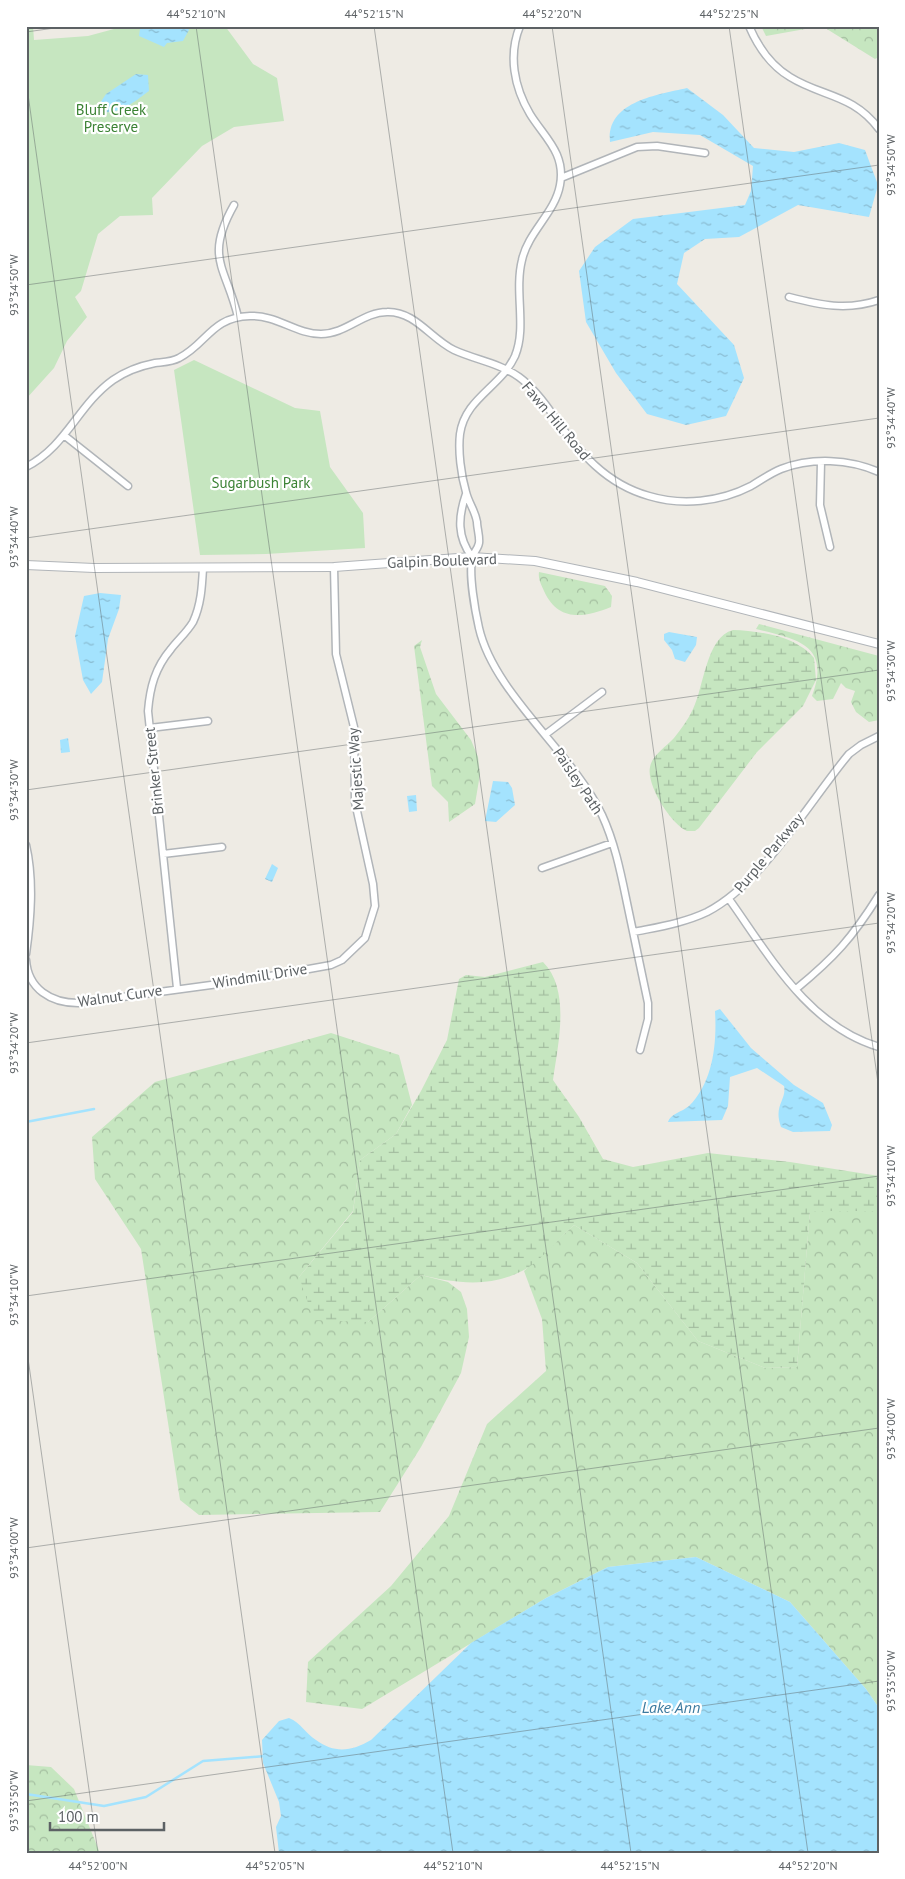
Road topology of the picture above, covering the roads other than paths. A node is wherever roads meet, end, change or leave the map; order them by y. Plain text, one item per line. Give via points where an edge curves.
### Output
1 (520, 26) edge
2 (749, 26) edge
3 (878, 127) edge
4 (705, 153) dead end
5 (562, 178) junction
6 (234, 205) dead end
7 (789, 297) dead end
8 (879, 300) edge
9 (238, 317) junction
10 (507, 370) junction
11 (65, 436) junction
12 (821, 462) junction
13 (26, 467) edge
14 (879, 472) edge
15 (128, 486) dead end
16 (466, 494) junction
17 (830, 547) dead end
18 (472, 557) junction
19 (26, 565) edge
20 (334, 567) junction
21 (203, 568) junction
22 (879, 644) edge
23 (602, 692) dead end
24 (208, 721) dead end
25 (150, 728) junction
26 (546, 734) junction
27 (879, 736) edge
28 (612, 843) junction
29 (26, 845) edge
30 (222, 847) dead end
31 (163, 854) junction
32 (542, 868) dead end
33 (879, 895) edge
34 (729, 899) junction
35 (634, 932) junction
36 (26, 954) edge
37 (26, 960) edge
38 (342, 960) joint
39 (177, 988) junction
40 (796, 989) junction
41 (879, 1047) edge
42 (640, 1050) dead end

1 - 5 street via 514,49 515,79 530,114 556,150
2 - 3 street via 778,69 807,86 849,102
4 - 5 street via 657,146 637,147
5 - 10 street via 557,196 528,240 522,257 518,277 520,337
6 - 9 street via 220,232 218,255
7 - 8 street via 835,307 860,306
9 - 10 street, Fawn Hill Road via 274,318 304,332 324,334 344,329 373,314 406,314 453,350
9 - 11 street, Fawn Hill Road via 212,329 175,360 140,367 117,378 98,393
10 - 12 street, Fawn Hill Road via 535,392 590,463 615,482 648,496 682,501 714,499 748,487 780,470
10 - 16 street via 477,398 462,423 460,451
11 - 13 street, Fawn Hill Road via 46,456
11 - 15 street
12 - 14 street, Fawn Hill Road via 847,462
12 - 17 street via 820,505
16 - 18 street via 460,512 462,536 463,544
16 - 18 street via 475,509 479,544
18 - 20 street, Galpin Boulevard
18 - 22 street, Galpin Boulevard via 562,565
18 - 26 street, Paisley Path via 476,609 483,642 506,683
19 - 21 street, Galpin Boulevard
20 - 21 street, Galpin Boulevard
20 - 38 street, Majestic Way via 336,654 354,727 355,802 375,906 364,938
21 - 25 street, Brinker Street via 202,594 192,622 153,678 148,711
23 - 26 street
24 - 25 street
25 - 31 street, Brinker Street
26 - 28 street, Paisley Path via 594,800
27 - 34 street, Purple Parkway via 849,754 761,866
28 - 32 street
28 - 35 street, Paisley Path
29 - 36 street via 31,874
30 - 31 street
31 - 39 street, Brinker Street
33 - 40 street via 846,944
34 - 35 street, Purple Parkway via 697,916
34 - 40 street
35 - 42 street, Paisley Path via 648,1012
37 - 39 street, Walnut Curve via 38,989 66,1003
38 - 39 street, Windmill Drive via 248,980
40 - 41 street via 840,1030

